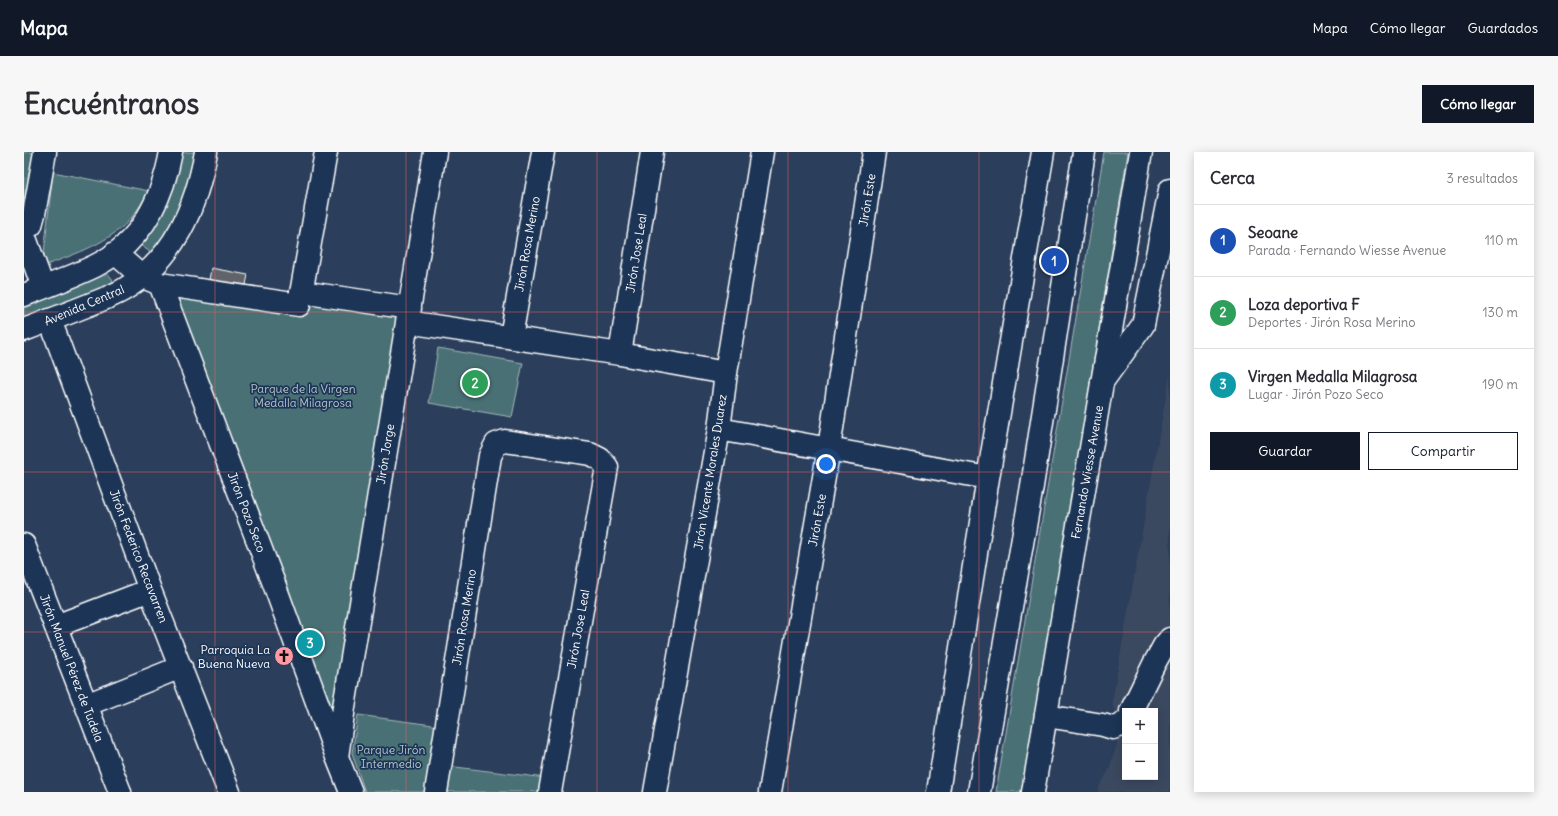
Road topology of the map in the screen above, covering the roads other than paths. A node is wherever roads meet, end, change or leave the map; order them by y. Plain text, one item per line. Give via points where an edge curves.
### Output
1 (45, 152) edge
2 (170, 152) edge
3 (206, 152) edge
4 (326, 152) edge
5 (435, 152) edge
6 (543, 152) edge
7 (652, 152) edge
8 (762, 152) edge
9 (874, 152) edge
10 (1043, 152) edge
11 (1084, 152) edge
12 (1141, 152) edge
13 (1170, 190) edge
14 (24, 231) edge
15 (24, 235) edge
16 (115, 253) junction
17 (151, 280) junction
18 (33, 291) edge
19 (300, 299) junction
20 (408, 315) junction
21 (50, 320) junction
22 (24, 330) edge
23 (511, 337) junction
24 (620, 354) junction
25 (726, 373) junction
26 (1102, 382) junction
27 (718, 429) junction
28 (496, 444) joint
29 (829, 448) junction
30 (988, 478) junction
31 (24, 545) edge
32 (150, 590) junction
33 (56, 626) junction
34 (1170, 639) edge
35 (181, 668) junction
36 (86, 705) junction
37 (1132, 708) edge
38 (1046, 716) junction
39 (1122, 725) edge
40 (337, 757) junction
41 (120, 792) edge
42 (228, 792) edge
43 (351, 792) edge
44 (436, 792) edge
45 (550, 792) edge
46 (654, 792) edge
47 (770, 792) edge
48 (938, 792) edge
49 (980, 792) edge
50 (1033, 792) edge

1 - 14 street via 34,214 31,225
2 - 16 street via 162,190 147,220 132,239
3 - 17 street, Avenida Central via 194,204
4 - 19 street
5 - 20 street, Jirón Jorge
6 - 23 street, Jirón Rosa Merino
7 - 24 street, Jirón Jose Leal
8 - 25 street, Jirón Vicente Morales Duarez
9 - 29 street, Jirón Este
10 - 30 street
11 - 49 street via 1032,486
12 - 26 street, Fernando Wiesse Avenue
13 - 26 street via 1143,325
15 - 18 street
16 - 17 street, Jirón Pozo Seco
16 - 18 street via 96,266
17 - 19 street
17 - 21 street, Avenida Central
17 - 40 street, Jirón Pozo Seco via 273,581
19 - 20 street
20 - 23 street
20 - 40 street, Jirón Jorge
21 - 22 street, Avenida Central
21 - 32 street, Jirón Federico Recavarren
23 - 24 street
24 - 25 street
25 - 27 street, Jirón Vicente Morales Duarez
26 - 38 street, Fernando Wiesse Avenue
27 - 29 street
27 - 46 street, Jirón Vicente Morales Duarez
28 - 44 street, Jirón Rosa Merino via 490,456
28 - 45 street, Jirón Jose Leal via 505,441 590,454 607,466
29 - 30 street
29 - 47 street, Jirón Este
30 - 48 street
31 - 33 street, Jirón Manuel Pérez de Tudela
32 - 33 street
32 - 35 street, Jirón Federico Recavarren
33 - 36 street, Jirón Manuel Pérez de Tudela
34 - 37 street via 1154,664
35 - 36 street
35 - 42 street, Jirón Federico Recavarren
36 - 41 street, Jirón Manuel Pérez de Tudela
38 - 39 street via 1113,728
38 - 50 street, Fernando Wiesse Avenue
40 - 43 street, Jirón Pozo Seco

